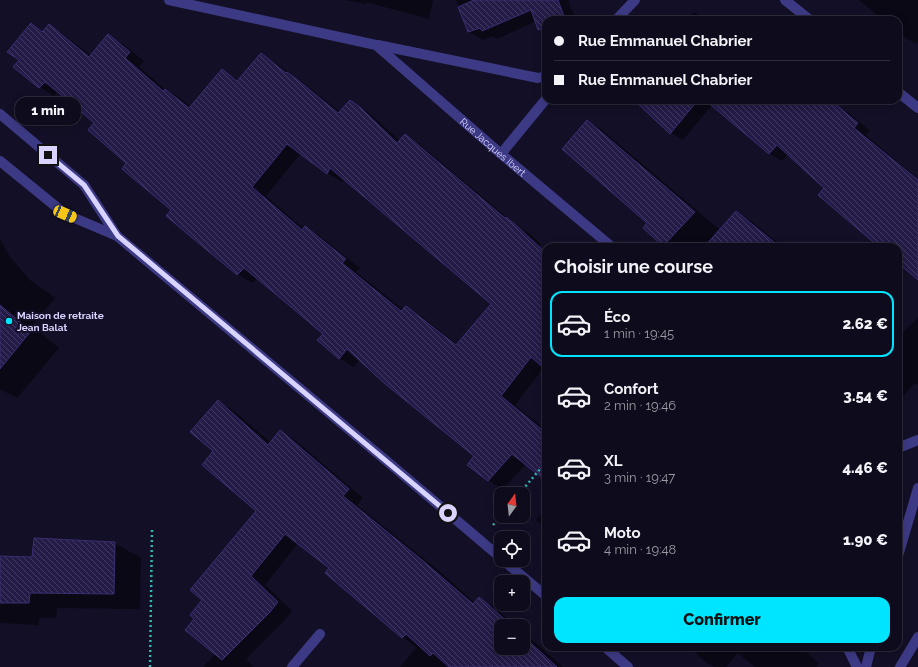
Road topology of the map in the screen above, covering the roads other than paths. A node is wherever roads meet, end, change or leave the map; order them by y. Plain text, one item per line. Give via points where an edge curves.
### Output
1 (169, 0) edge
2 (635, 0) edge
3 (785, 0) edge
4 (620, 16) edge
5 (805, 16) edge
6 (376, 45) junction
7 (542, 77) edge
8 (902, 95) edge
9 (542, 104) edge
10 (918, 108) edge
11 (0, 114) edge
12 (501, 154) junction
13 (0, 161) edge
14 (118, 236) junction
15 (607, 243) edge
16 (918, 440) edge
17 (902, 446) edge
18 (918, 488) edge
19 (902, 542) edge
20 (494, 552) edge
21 (511, 567) edge
22 (542, 593) edge
23 (320, 634) dead end
24 (918, 638) edge
25 (610, 651) edge
26 (849, 651) edge
27 (871, 651) edge
28 (292, 667) edge
29 (628, 667) edge
30 (857, 667) edge
31 (866, 667) edge
32 (900, 667) edge

1 - 6 street, Rue Jacques Ibert
2 - 4 street
3 - 5 street
6 - 7 street, Rue Jacques Ibert
6 - 12 street, Rue Jacques Ibert
8 - 10 street
9 - 12 street
11 - 14 street via 84,185
12 - 15 street, Rue Jacques Ibert
13 - 14 street via 65,214
14 - 20 street
16 - 17 street
18 - 19 street
21 - 22 street
23 - 28 street
24 - 32 street
25 - 29 street
26 - 30 street
27 - 31 street

